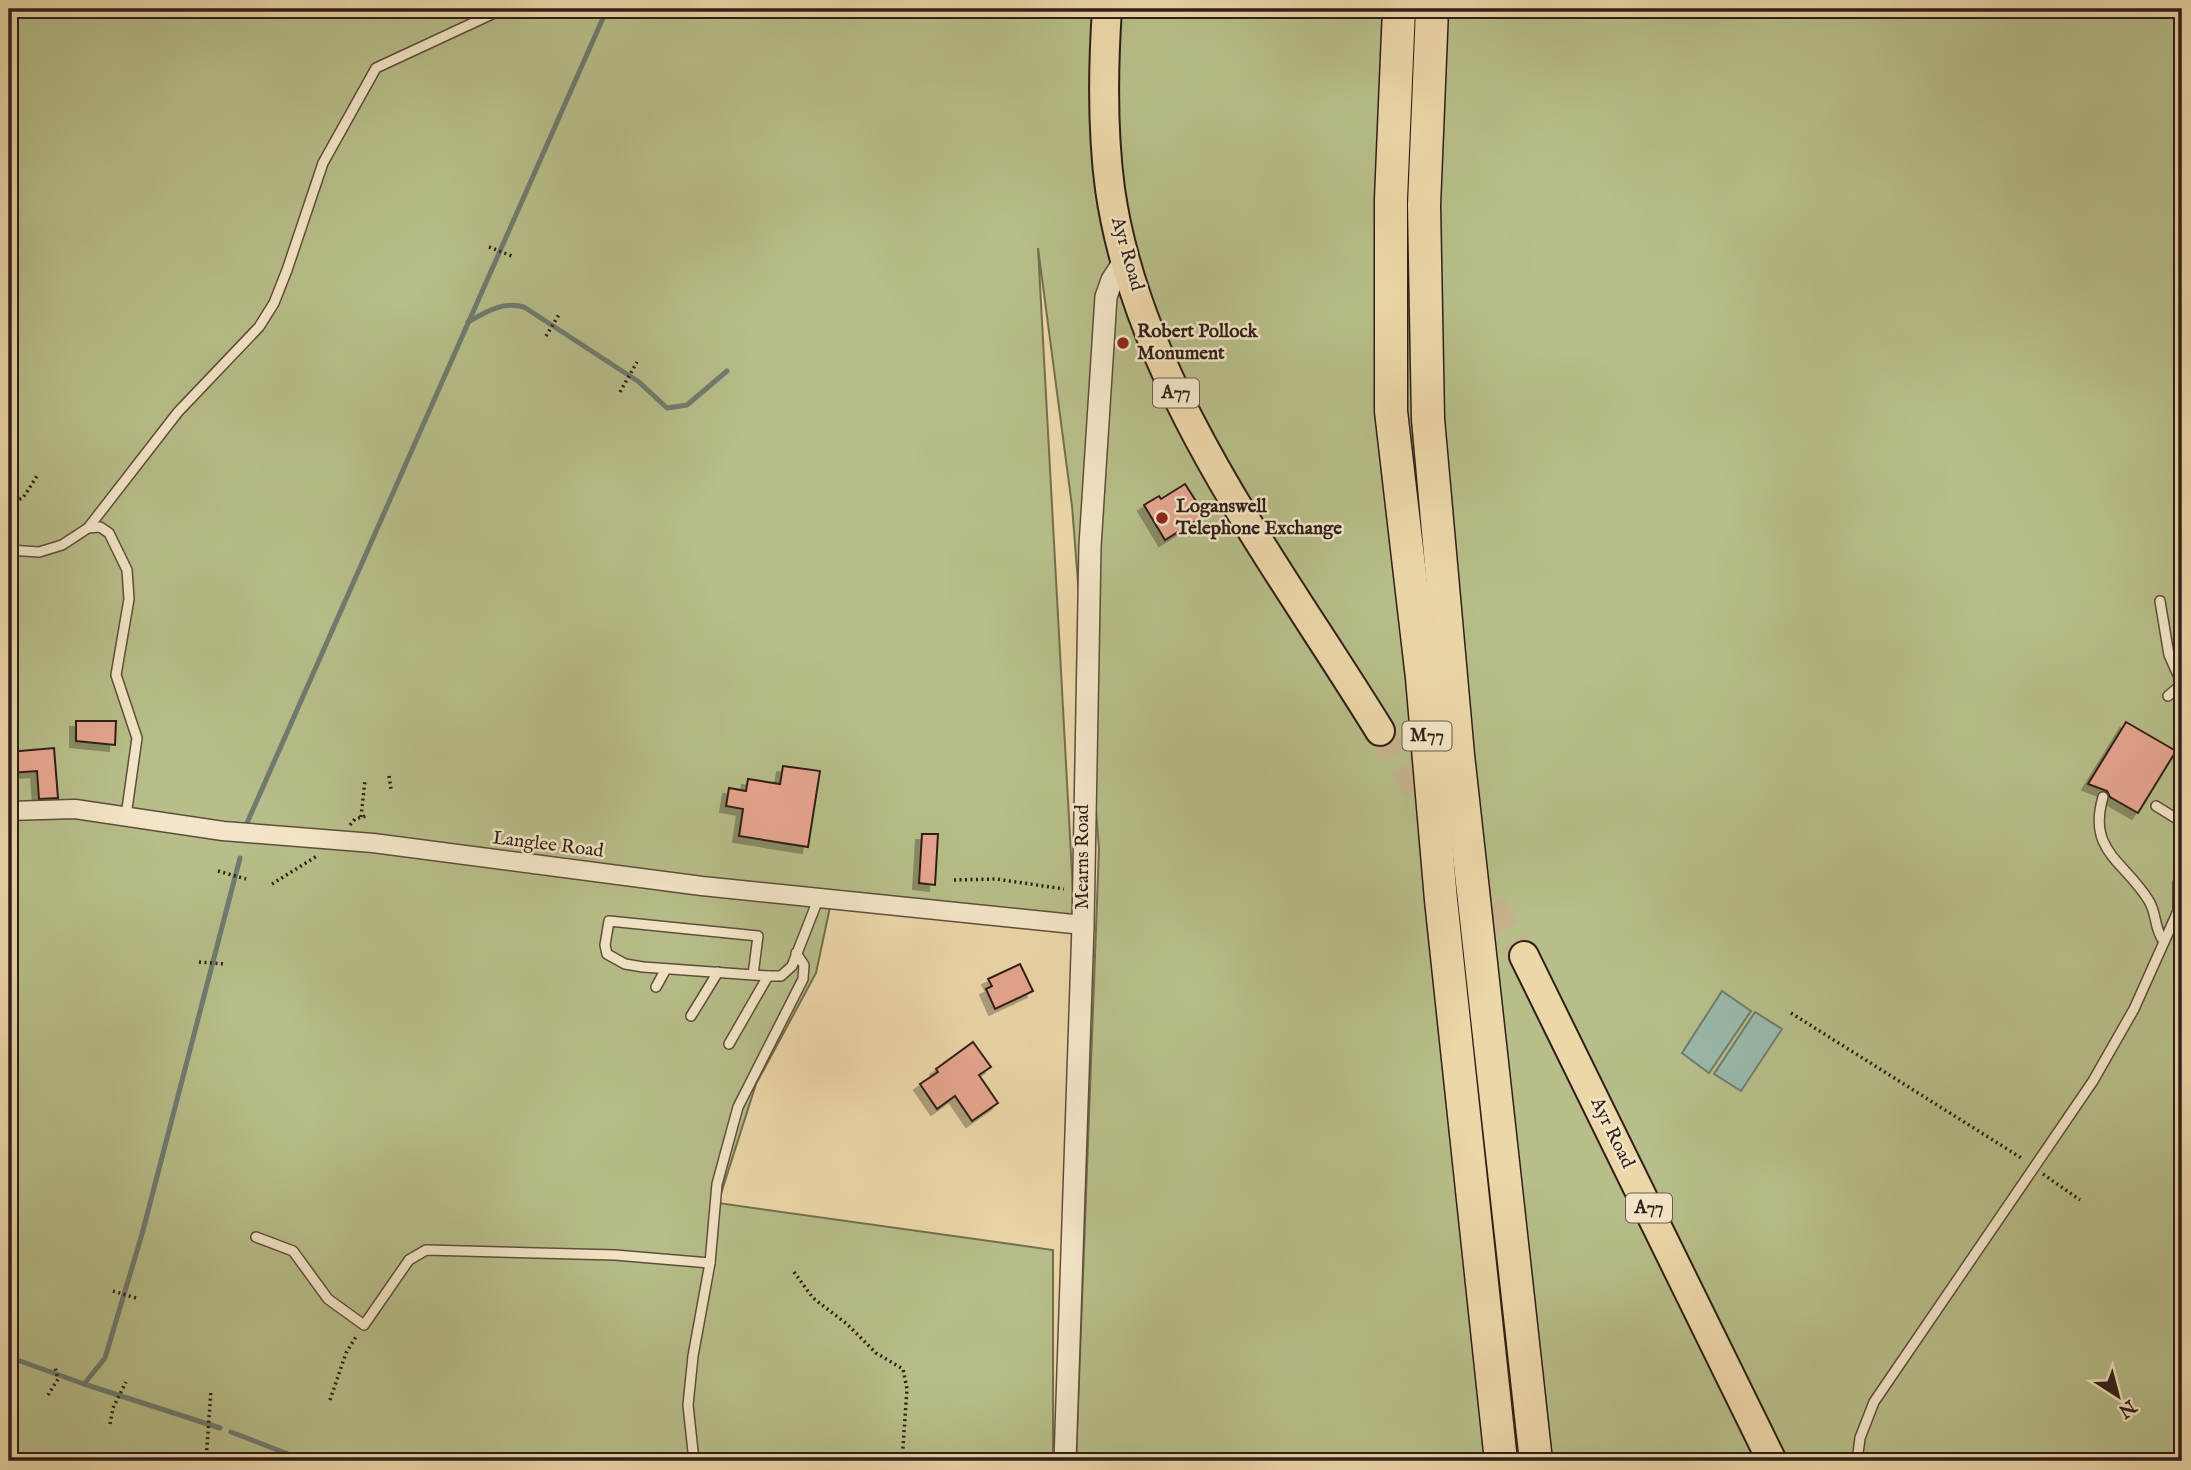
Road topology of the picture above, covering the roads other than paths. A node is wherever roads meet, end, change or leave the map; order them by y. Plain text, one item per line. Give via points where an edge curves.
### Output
1 (503, 9) edge
2 (1107, 9) edge
3 (1399, 9) edge
4 (1432, 9) edge
5 (1126, 259) junction
6 (88, 528) junction
7 (9, 550) edge
8 (2160, 601) dead end
9 (2182, 684) edge
10 (2168, 696) dead end
11 (1380, 730) tunnel mouth
12 (2103, 797) dead end
13 (2156, 806) dead end
14 (9, 811) edge
15 (126, 816) junction
16 (2182, 822) edge
17 (2182, 871) edge
18 (819, 897) junction
19 (2180, 906) edge
20 (1083, 925) junction
21 (2164, 942) junction
22 (796, 953) junction
23 (1524, 956) tunnel mouth
24 (666, 969) junction
25 (718, 972) junction
26 (753, 975) junction
27 (768, 976) junction
28 (656, 987) dead end
29 (691, 1016) dead end
30 (729, 1044) dead end
31 (256, 1237) dead end
32 (710, 1263) junction
33 (694, 1461) edge
34 (1065, 1461) edge
35 (1501, 1461) edge
36 (1536, 1461) edge
37 (1772, 1461) edge
38 (1857, 1461) edge

1 - 6 lane via 376,68 323,163 287,270 264,319 178,412
2 - 5 main road, Ayr Road / A77 via 1102,91 1110,190
3 - 35 highway, M77 via 1391,199 1391,411
4 - 36 highway, M77 via 1424,205 1428,419 1458,755
5 - 11 main road, Ayr Road / A77 via 1165,373 1205,449
5 - 20 street, Mearns Road via 1106,297 1090,546
6 - 7 lane via 62,545 39,552
6 - 15 lane via 100,527 109,533 127,570 129,599 116,675 137,738
8 - 9 lane via 2169,655
9 - 10 lane
12 - 21 lane via 2098,816 2103,845 2148,898
13 - 16 lane
14 - 15 street, Langlee Road via 75,809
15 - 18 street, Langlee Road via 223,831 339,840
17 - 19 lane
18 - 20 street, Langlee Road
18 - 22 lane
19 - 21 lane
20 - 34 street, Mearns Road
21 - 38 lane via 2134,1009 2093,1081 1886,1383 1866,1421
22 - 27 lane via 781,976
22 - 32 lane via 804,965 803,979 738,1107 717,1184
23 - 37 main road, Ayr Road / A77
24 - 25 lane
24 - 26 lane via 625,964 607,954 609,921 758,936
24 - 28 lane
25 - 26 lane
25 - 29 lane
26 - 27 lane
27 - 30 lane
31 - 32 lane via 293,1251 328,1299 364,1325 409,1261 426,1250 615,1255
32 - 33 lane via 688,1405

